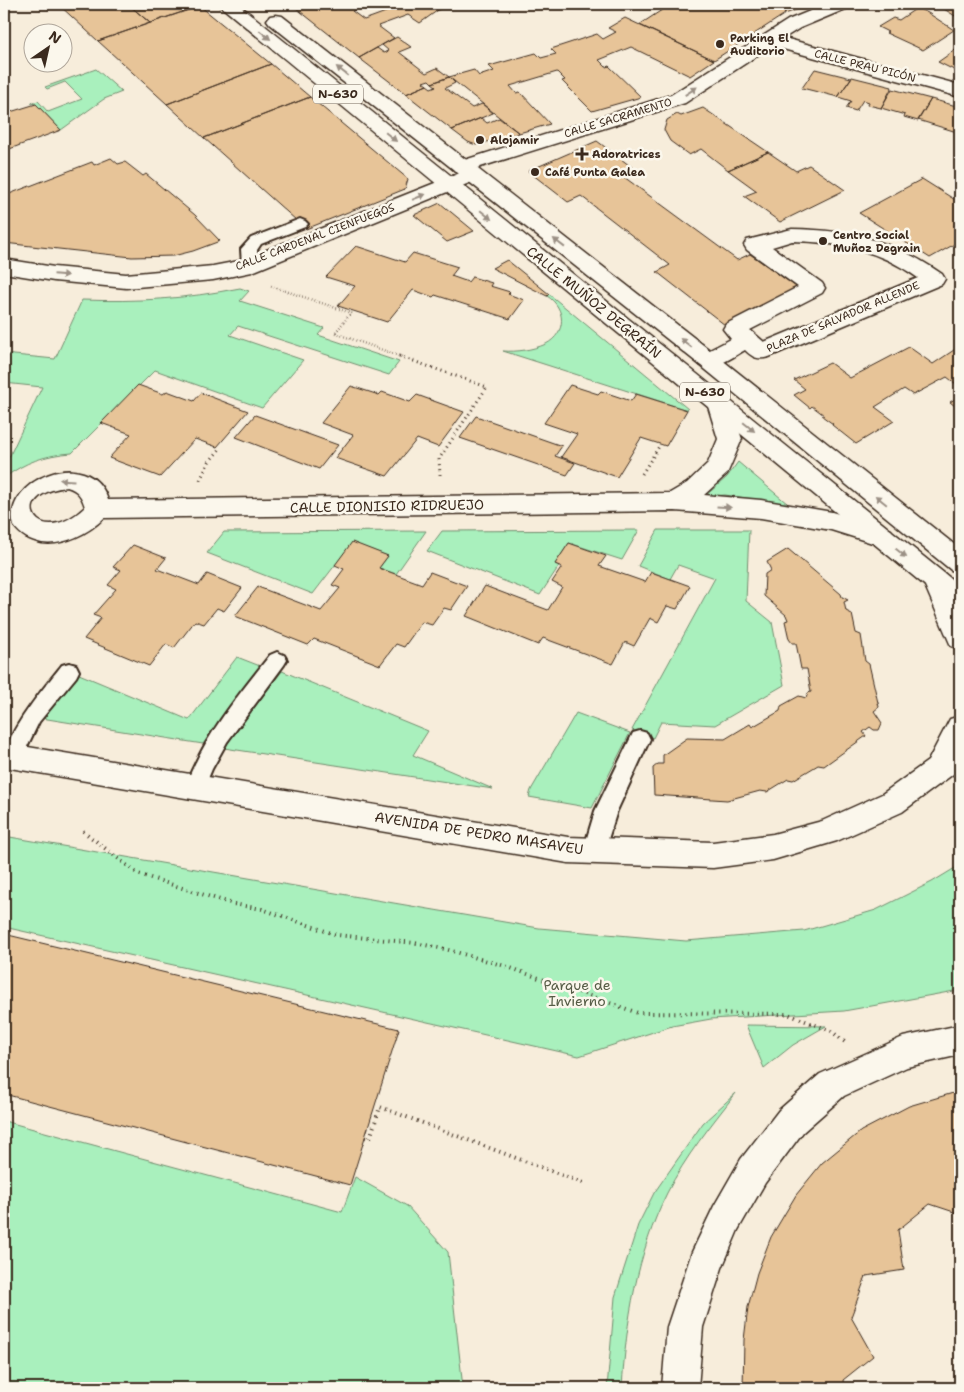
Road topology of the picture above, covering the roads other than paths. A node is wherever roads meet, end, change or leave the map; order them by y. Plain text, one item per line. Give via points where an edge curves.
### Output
1 (227, 4) edge
2 (842, 4) edge
3 (264, 10) dead end
4 (770, 40) junction
5 (960, 91) edge
6 (461, 176) junction
7 (300, 224) dead end
8 (4, 266) edge
9 (247, 266) junction
10 (747, 340) junction
11 (708, 360) junction
12 (719, 403) junction
13 (675, 502) junction
14 (98, 509) dead end
15 (882, 536) junction
16 (960, 563) edge
17 (936, 581) junction
18 (960, 600) edge
19 (960, 639) edge
20 (277, 660) dead end
21 (69, 671) dead end
22 (960, 727) edge
23 (640, 740) dead end
24 (8, 756) edge
25 (950, 761) edge
26 (195, 787) junction
27 (594, 851) junction
28 (960, 1040) edge
29 (680, 1388) edge

1 -> 6 main road, CALLE MUÑOZ DEGRAÍN / N-630
2 - 4 main road, CALLE SACRAMENTO via 794,24
6 -> 3 main road, CALLE MUÑOZ DEGRAÍN / N-630
4 - 5 main road, CALLE PRAU PICÓN
6 -> 4 main road, CALLE SACRAMENTO via 504,152 678,99
9 -> 6 main road, CALLE CARDENAL CIENFUEGOS
11 -> 6 main road, CALLE MUÑOZ DEGRAÍN / N-630
6 -> 12 main road, CALLE MUÑOZ DEGRAÍN / N-630
7 - 9 lane via 256,241 249,249
8 -> 9 main road, CALLE CARDENAL CIENFUEGOS via 126,281 205,274
10 - 10 main road, PLAZA DE SALVADOR ALLENDE via 734,329 814,288 756,245 792,235 826,235 856,240 892,252 934,279 761,352
10 - 11 main road, PLAZA DE SALVADOR ALLENDE
16 -> 11 main road, CALLE MUÑOZ DEGRAÍN / N-630
12 - 13 main road via 730,439 718,468 696,489
12 -> 15 main road, CALLE MUÑOZ DEGRAÍN / N-630
13 - 14 main road, CALLE DIONISIO RIDRUEJO
13 -> 15 main road, CALLE DIONISIO RIDRUEJO via 779,512 832,521
15 -> 17 main road, CALLE MUÑOZ DEGRAÍN / N-630
17 - 18 main road, CALLE MUÑOZ DEGRAÍN / N-630
17 - 19 main road
20 - 26 lane via 214,744
21 - 24 lane via 32,717
22 - 25 main road, AVENIDA DE PEDRO MASAVEU
23 - 27 lane via 606,811
24 - 26 main road, AVENIDA DE PEDRO MASAVEU
25 - 27 main road, AVENIDA DE PEDRO MASAVEU via 892,803 827,832 774,847 713,855
26 - 27 main road, AVENIDA DE PEDRO MASAVEU via 568,850
28 - 29 main road via 903,1052 832,1085 791,1121 753,1171 726,1218 705,1265 685,1327

